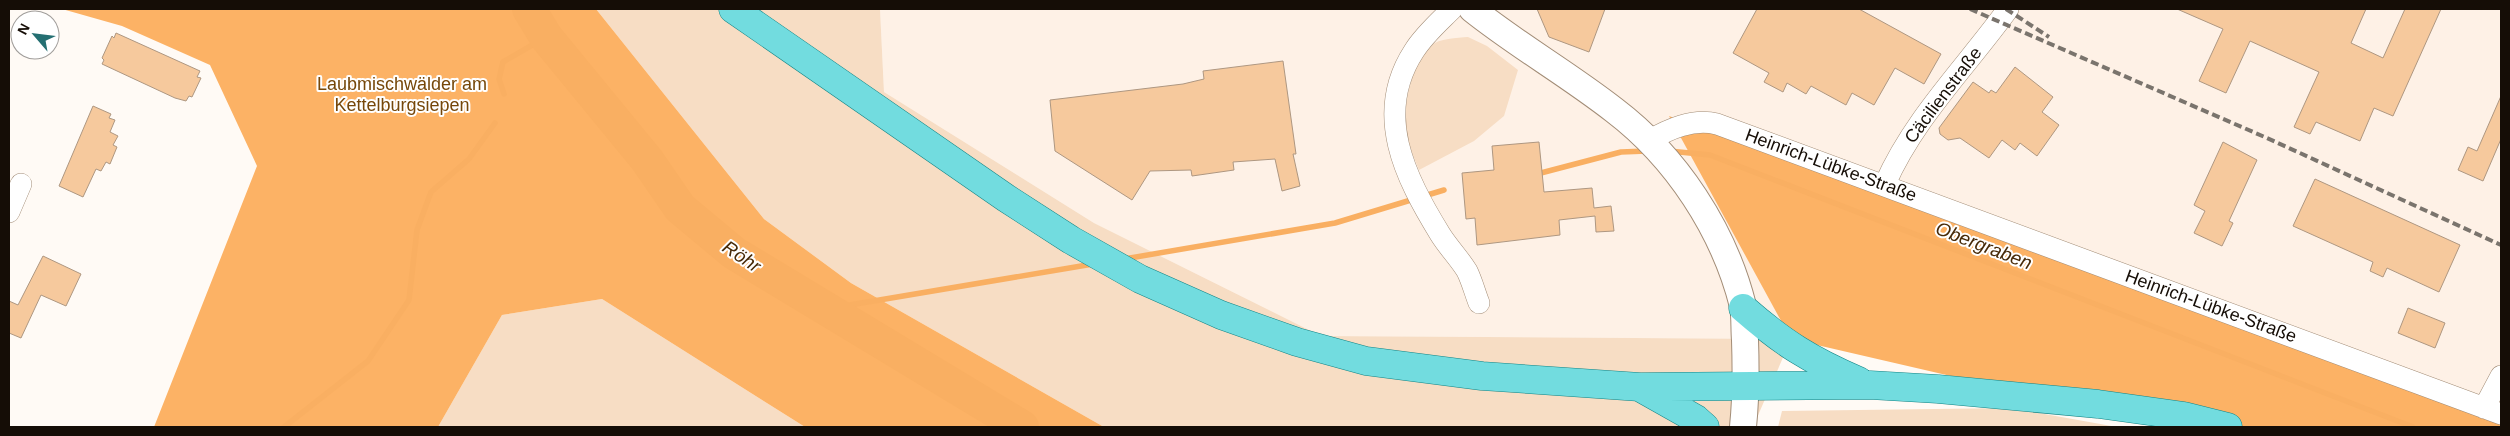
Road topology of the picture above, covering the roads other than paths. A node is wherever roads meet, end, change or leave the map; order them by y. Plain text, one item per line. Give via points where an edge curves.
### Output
1 (734, 9) edge
2 (1452, 9) edge
3 (1472, 9) edge
4 (2008, 9) edge
5 (1648, 140) junction
6 (21, 184) dead end
7 (1885, 184) junction
8 (9, 212) edge
9 (1479, 303) dead end
10 (1743, 308) junction
11 (2501, 376) edge
12 (1870, 385) junction
13 (1746, 386) junction
14 (1640, 387) junction
15 (2493, 411) edge
16 (1706, 427) edge
17 (1743, 427) edge
18 (2228, 427) edge

1 - 14 main road via 1071,240 1140,279 1221,315 1297,342 1366,361 1482,376
2 - 9 street via 1415,50 1403,70 1396,91 1394,118 1397,142 1418,197 1467,272
3 - 5 street via 1614,110
4 - 7 street, Cäcilienstraße via 1934,102 1902,149
5 - 7 street, Heinrich-Lübke-Straße via 1668,130 1709,122
5 - 10 street via 1699,203 1732,272
6 - 8 street
7 - 15 street, Heinrich-Lübke-Straße
10 - 12 main road via 1775,336 1807,357
10 - 13 street
11 - 15 street
12 - 13 main road
12 - 18 main road via 2056,398 2184,416
13 - 14 main road
13 - 17 street
14 - 16 main road

